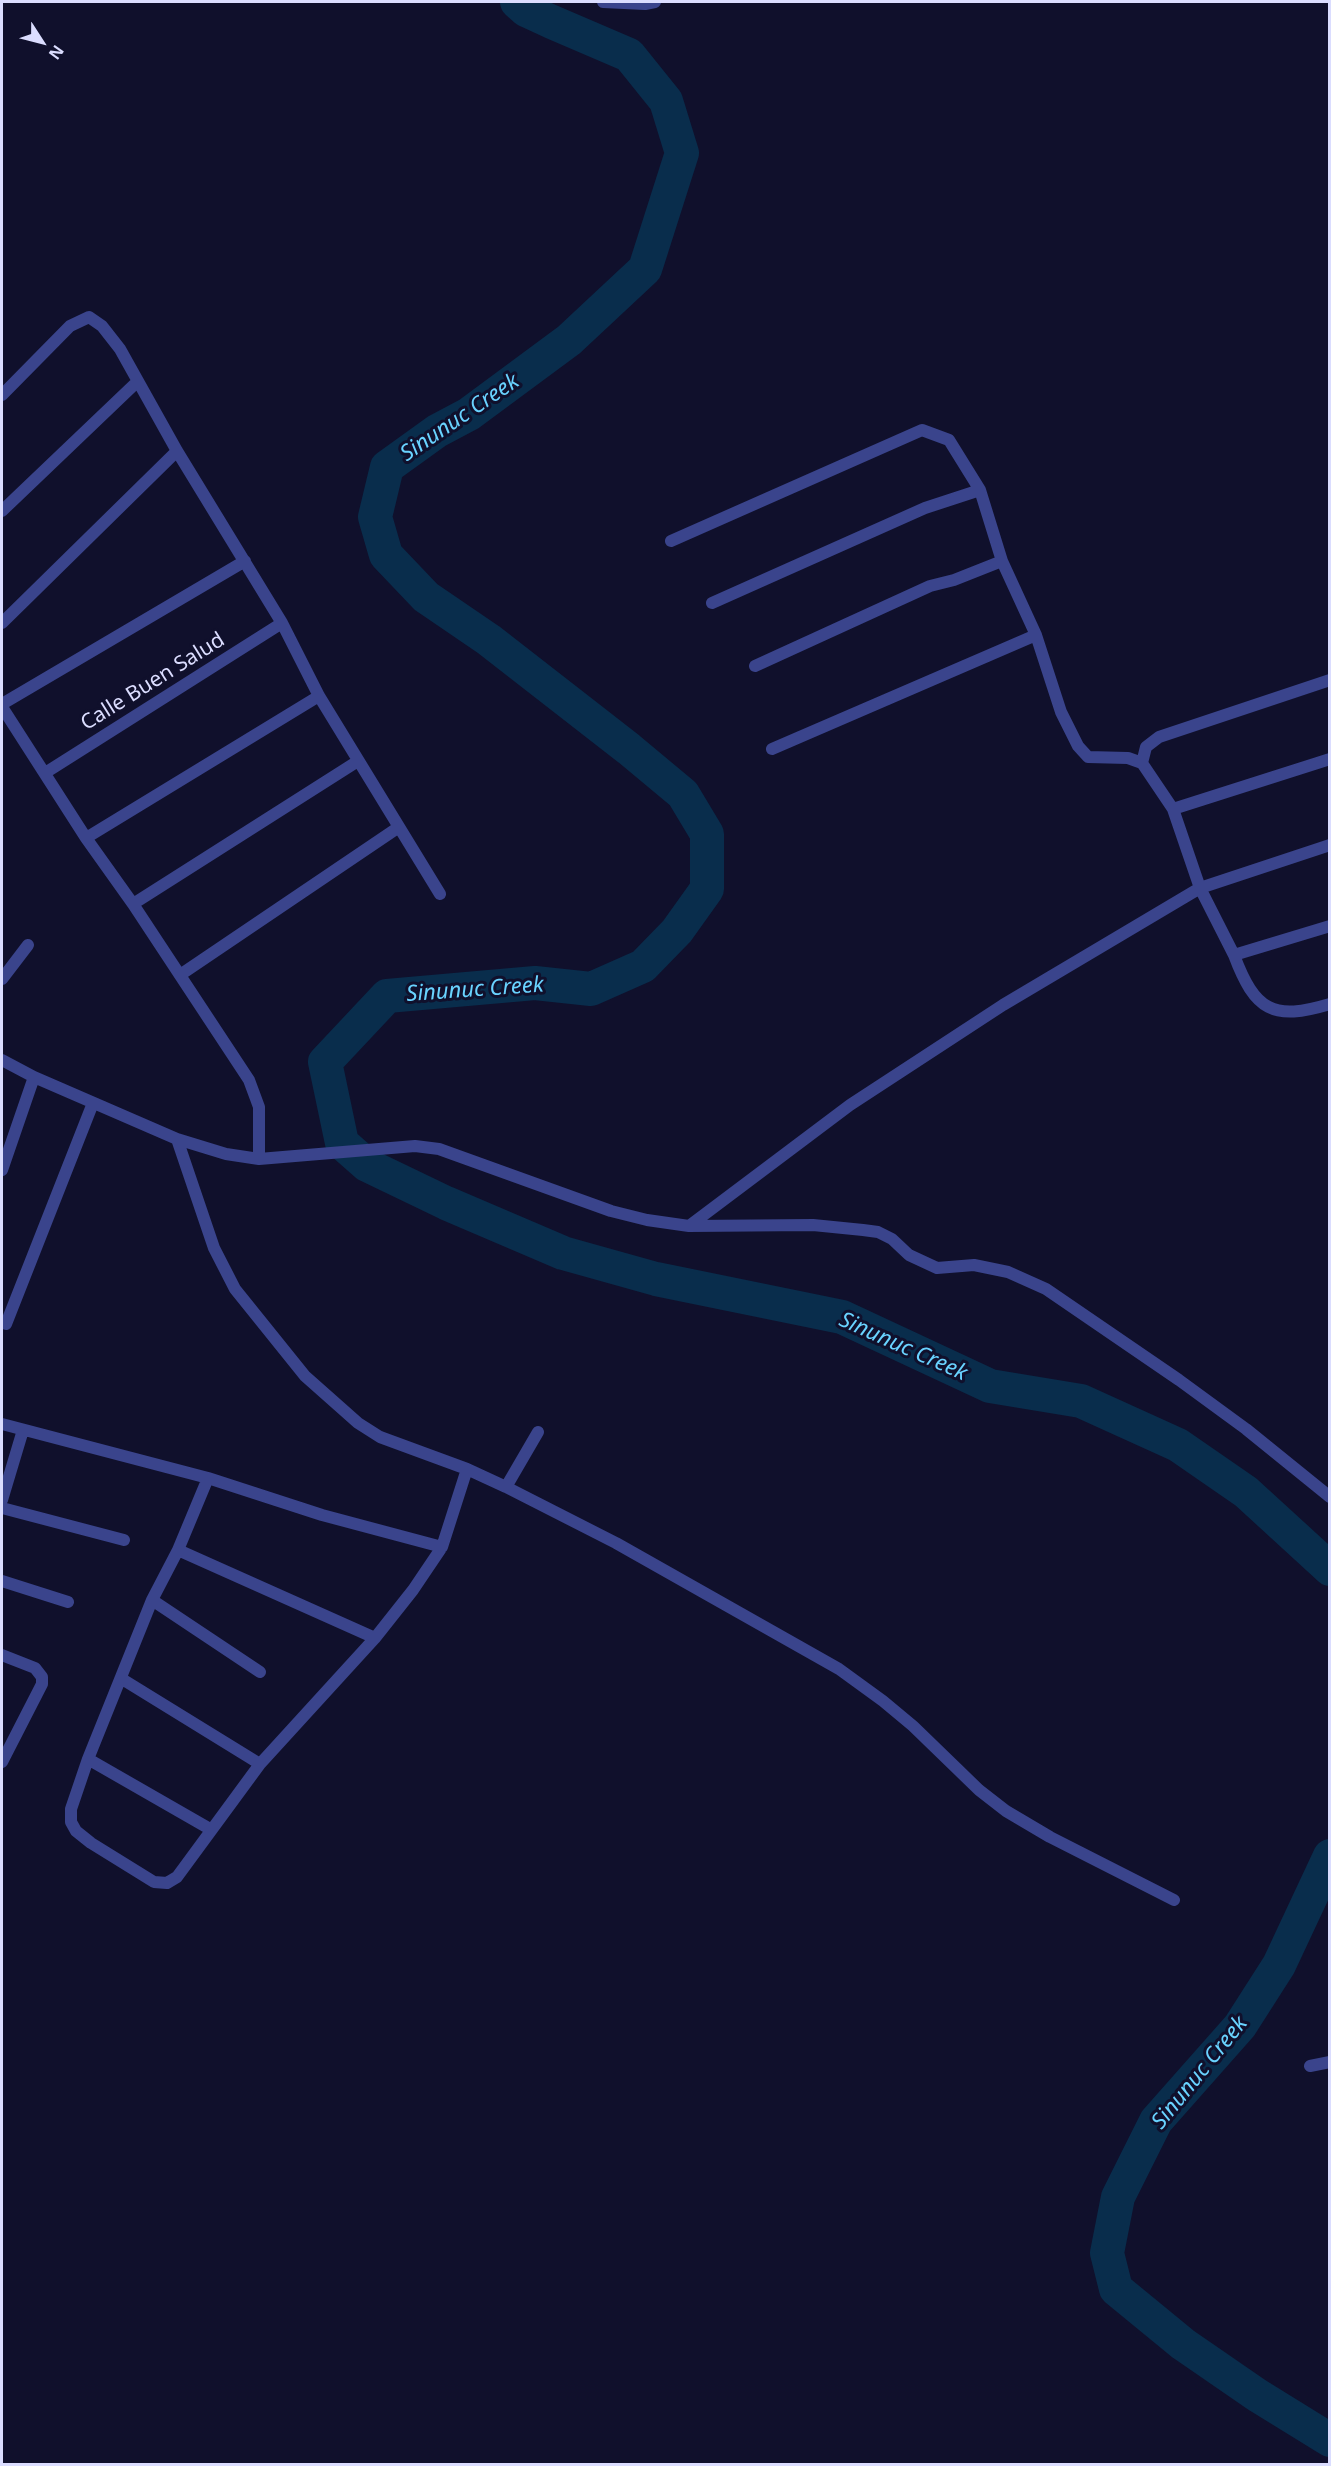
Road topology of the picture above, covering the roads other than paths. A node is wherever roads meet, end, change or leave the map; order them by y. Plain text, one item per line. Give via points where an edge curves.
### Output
1 (603, 2) edge
2 (655, 2) edge
3 (138, 381) junction
4 (2, 395) edge
5 (177, 451) junction
6 (980, 490) junction
7 (2, 511) edge
8 (671, 541) dead end
9 (245, 561) junction
10 (1002, 561) junction
11 (712, 603) dead end
12 (2, 623) edge
13 (282, 623) junction
14 (1036, 635) junction
15 (755, 666) dead end
16 (1329, 680) edge
17 (319, 696) junction
18 (2, 706) edge
19 (772, 749) dead end
20 (1329, 759) edge
21 (358, 761) junction
22 (1142, 763) junction
23 (45, 773) junction
24 (1173, 809) junction
25 (399, 827) junction
26 (86, 838) junction
27 (1329, 845) edge
28 (1200, 888) junction
29 (440, 894) dead end
30 (133, 904) junction
31 (1329, 926) edge
32 (28, 945) dead end
33 (1234, 955) junction
34 (180, 975) junction
35 (2, 979) edge
36 (1329, 1004) edge
37 (2, 1060) edge
38 (34, 1077) junction
39 (93, 1103) junction
40 (177, 1139) junction
41 (259, 1159) junction
42 (2, 1170) edge
43 (689, 1226) junction
44 (6, 1324) dead end
45 (2, 1424) edge
46 (24, 1430) junction
47 (538, 1432) dead end
48 (467, 1469) junction
49 (208, 1478) junction
50 (506, 1487) junction
51 (1329, 1497) edge
52 (2, 1500) edge
53 (2, 1508) edge
54 (124, 1540) dead end
55 (442, 1546) junction
56 (178, 1550) junction
57 (2, 1581) edge
58 (152, 1600) junction
59 (68, 1602) dead end
60 (375, 1638) junction
61 (2, 1655) edge
62 (260, 1671) dead end
63 (122, 1679) junction
64 (88, 1759) junction
65 (2, 1762) edge
66 (260, 1764) junction
67 (210, 1829) junction
68 (1174, 1900) dead end
69 (1329, 2062) edge
70 (1310, 2067) dead end

1 - 2 street
3 - 4 street via 120,349 102,326 89,317 70,326
3 - 5 street
3 - 7 street
5 - 9 street
5 - 12 street
6 - 8 street via 949,440 922,430
6 - 10 street
6 - 11 street via 925,508
9 - 13 street
9 - 18 street
10 - 14 street
10 - 15 street via 911,594
13 - 17 street
13 - 23 street, Calle Buen Salud
14 - 19 street
14 - 22 street via 1061,712 1078,746 1088,757 1128,758
16 - 22 street via 1160,736 1146,747
17 - 21 street
17 - 26 street
18 - 23 street
20 - 24 street
21 - 25 street
21 - 30 street
22 - 24 street
23 - 26 street
24 - 28 street
25 - 29 street
25 - 34 street
26 - 30 street
27 - 28 street
28 - 33 street
28 - 43 street via 1003,1005 850,1105
30 - 34 street
31 - 33 street
32 - 35 street
33 - 36 street via 1248,986 1270,1009 1288,1013
34 - 41 street via 249,1080 259,1107
37 - 38 street
38 - 39 street
38 - 42 street
39 - 40 street
39 - 44 street
40 - 41 street
40 - 48 street via 214,1248 235,1289 305,1376 358,1423 380,1437
41 - 43 street via 416,1146 439,1149 611,1211
43 - 51 street via 813,1225 863,1230 885,1236 921,1262 937,1268 974,1265 1028,1280 1085,1314 1188,1387
45 - 46 street
46 - 49 street
46 - 52 street
47 - 50 street
48 - 50 street
48 - 55 street
49 - 55 street via 322,1515
49 - 56 street
50 - 68 street via 616,1544 839,1670 936,1746 1006,1811
53 - 54 street
55 - 60 street
56 - 58 street
56 - 60 street
57 - 59 street
58 - 62 street
58 - 63 street
60 - 66 street
61 - 65 street via 35,1668 42,1684
63 - 64 street
63 - 66 street
64 - 67 street
64 - 67 street via 71,1809 71,1822 91,1843 154,1882 167,1883 177,1877
66 - 67 street
69 - 70 street

